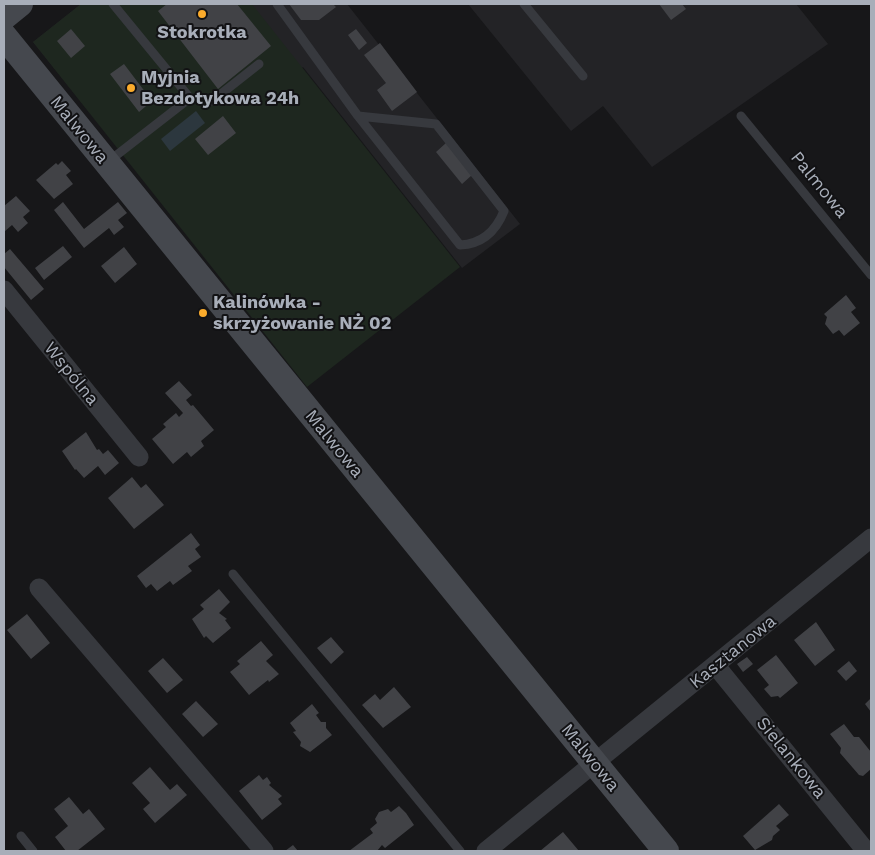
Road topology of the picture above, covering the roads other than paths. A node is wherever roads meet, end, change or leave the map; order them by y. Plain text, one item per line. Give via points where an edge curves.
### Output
1 (20, 4) edge
2 (114, 4) edge
3 (277, 4) edge
4 (524, 4) edge
5 (4, 17) edge
6 (4, 36) edge
7 (259, 64) dead end
8 (583, 76) dead end
9 (190, 98) junction
10 (358, 116) junction
11 (741, 116) dead end
12 (106, 163) junction
13 (871, 275) edge
14 (4, 290) edge
15 (139, 458) dead end
16 (871, 538) edge
17 (233, 574) dead end
18 (39, 588) dead end
19 (716, 666) junction
20 (595, 764) junction
21 (21, 836) dead end
22 (33, 851) edge
23 (264, 851) edge
24 (460, 851) edge
25 (486, 851) edge
26 (666, 851) edge
27 (866, 851) edge

1 - 5 street
2 - 9 lane
3 - 10 lane
4 - 8 lane
6 - 12 street, Malwowa
7 - 9 lane via 212,101
9 - 12 lane
10 - 10 lane via 460,245 472,244 497,228 504,211 436,124
11 - 13 lane, Palmowa
12 - 20 street, Malwowa
14 - 15 street, Wspólna
16 - 19 street, Kasztanowa
17 - 24 lane
18 - 23 street
19 - 20 street, Kasztanowa
19 - 27 street, Sielankowa
20 - 25 street, Kasztanowa
20 - 26 street, Malwowa
21 - 22 lane

